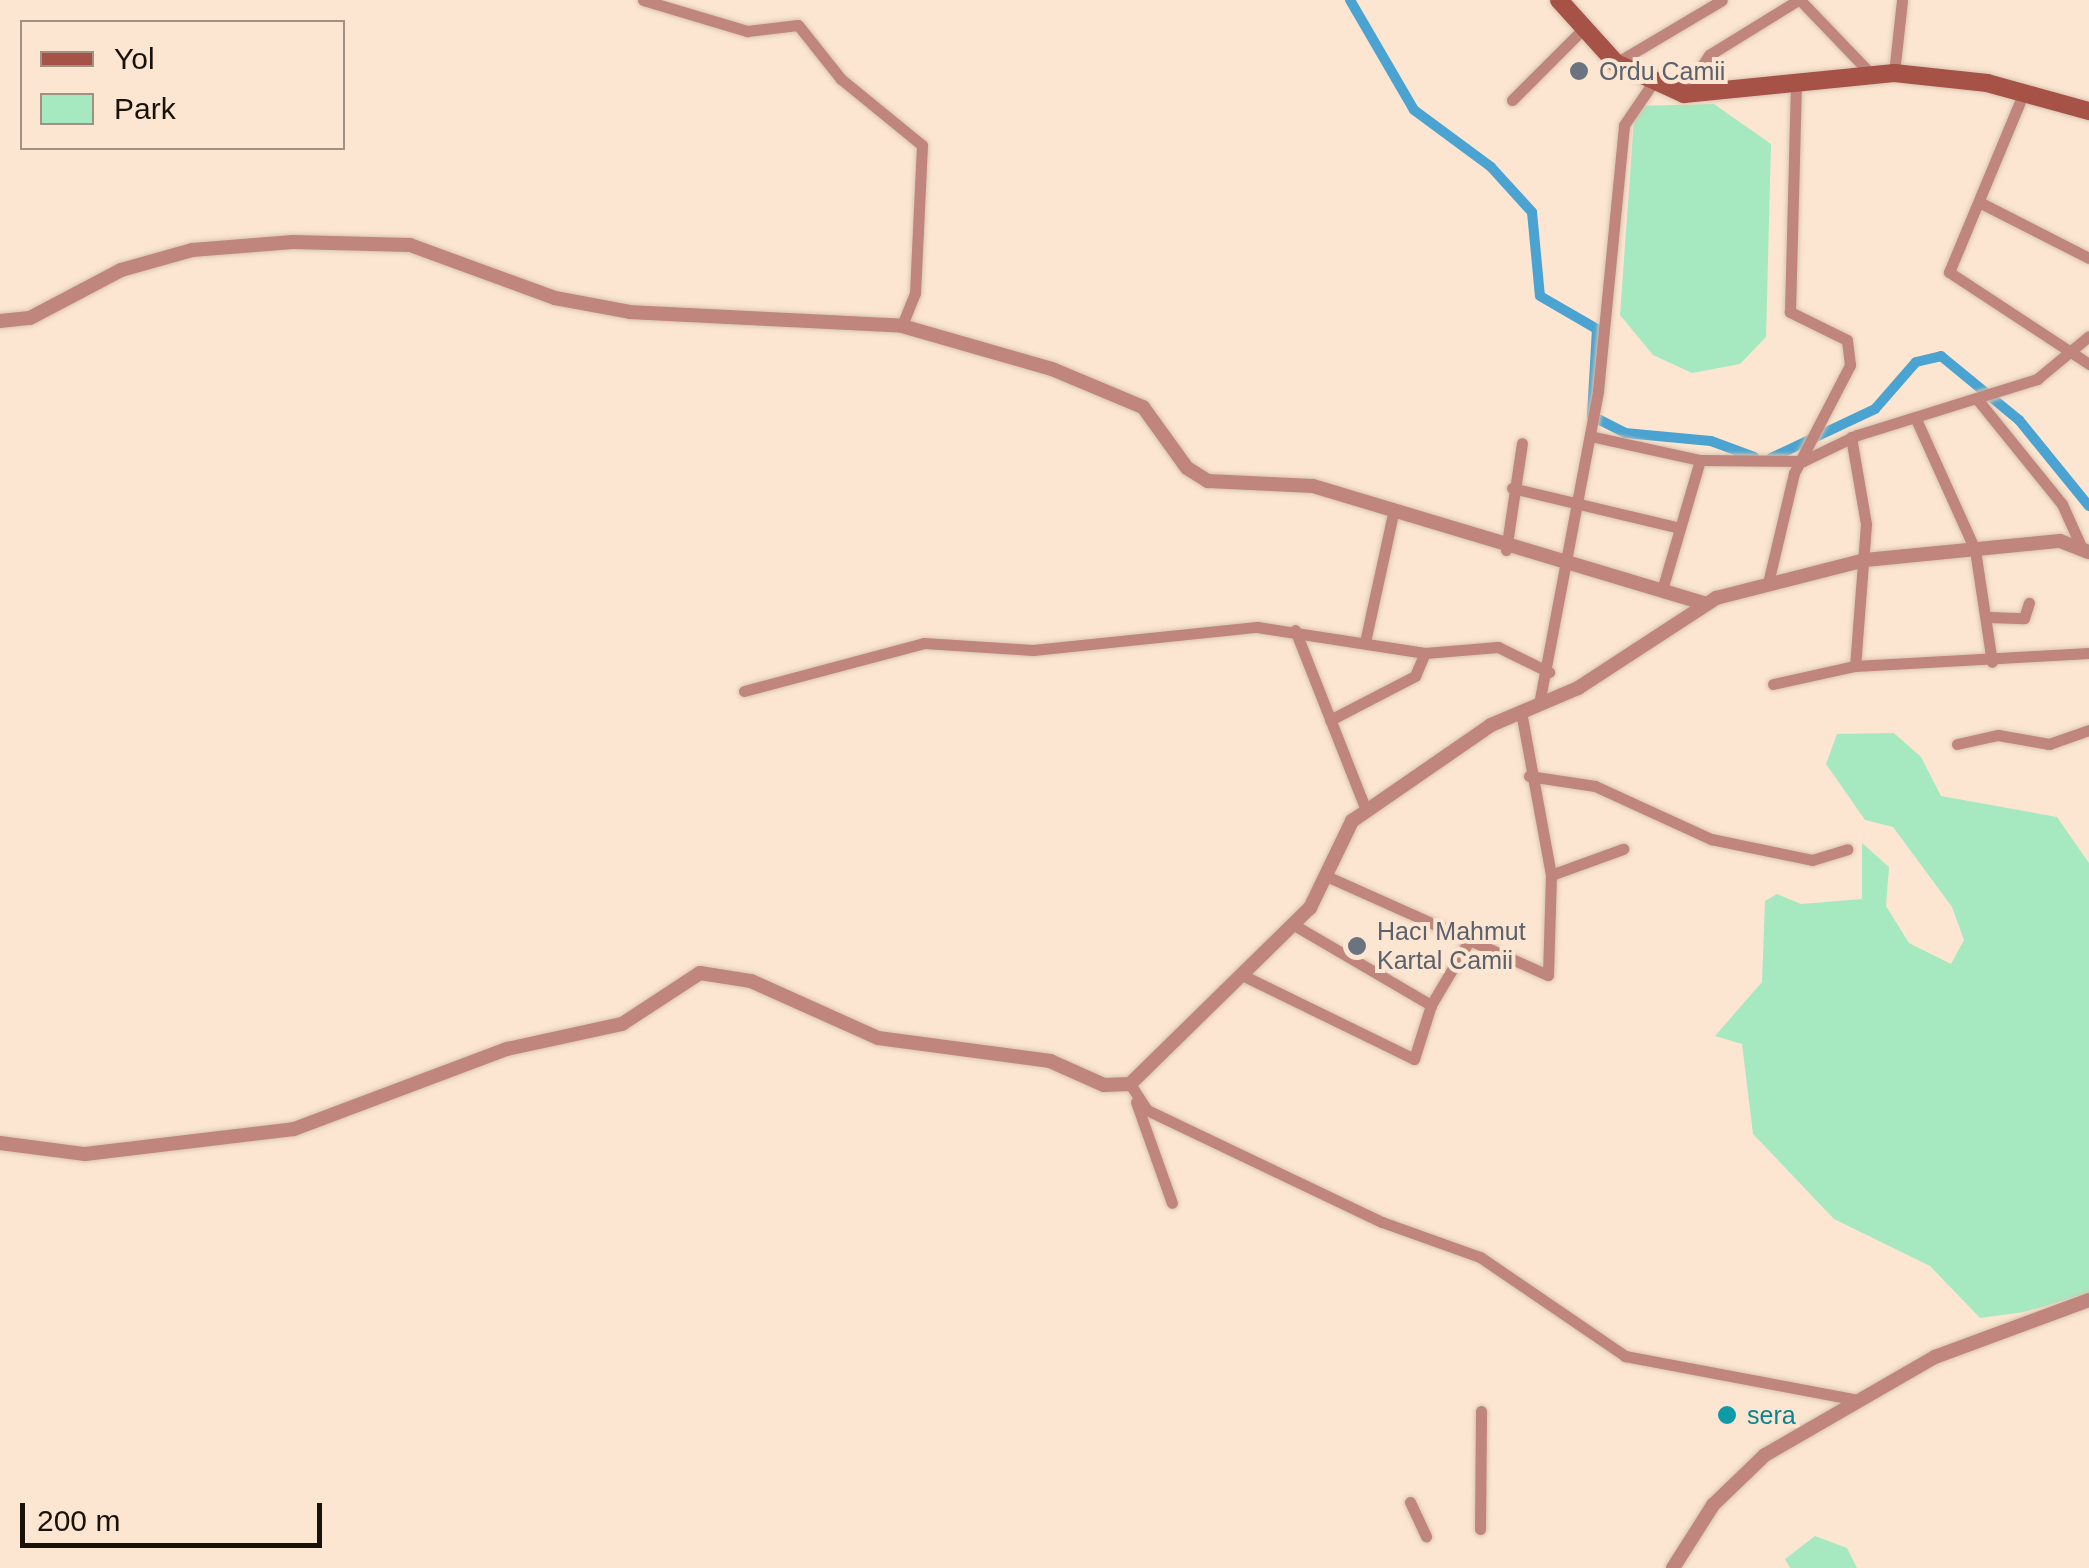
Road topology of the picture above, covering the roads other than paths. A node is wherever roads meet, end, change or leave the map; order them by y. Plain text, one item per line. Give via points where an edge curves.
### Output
1 (643, 0) edge
2 (1559, 0) edge
3 (1722, 0) edge
4 (1799, 0) edge
5 (1902, 0) edge
6 (1584, 28) junction
7 (1616, 62) junction
8 (1894, 72) junction
9 (1873, 76) junction
10 (1652, 84) junction
11 (1796, 86) junction
12 (2024, 92) junction
13 (1684, 94) junction
14 (1512, 100) dead end
15 (2089, 110) edge
16 (1979, 202) junction
17 (2089, 258) edge
18 (0, 321) edge
19 (902, 326) junction
20 (2089, 336) edge
21 (2074, 354) junction
22 (2089, 364) edge
23 (1980, 399) junction
24 (1915, 417) junction
25 (1590, 436) junction
26 (1851, 437) junction
27 (1522, 443) dead end
28 (1700, 460) junction
29 (1803, 461) junction
30 (1512, 488) junction
31 (1579, 504) junction
32 (1393, 514) junction
33 (1676, 527) junction
34 (2087, 549) edge
35 (1506, 550) junction
36 (1975, 550) junction
37 (1865, 560) junction
38 (1570, 568) junction
39 (1768, 583) junction
40 (1662, 590) junction
41 (2029, 603) dead end
42 (1706, 604) junction
43 (1988, 617) junction
44 (1295, 630) junction
45 (1365, 642) junction
46 (1425, 653) junction
47 (2089, 653) edge
48 (1992, 662) junction
49 (1855, 666) junction
50 (1549, 672) junction
51 (1773, 684) dead end
52 (744, 692) dead end
53 (1539, 704) junction
54 (1520, 712) junction
55 (1330, 720) junction
56 (2087, 735) edge
57 (1957, 744) dead end
58 (1529, 776) junction
59 (1366, 810) junction
60 (1623, 849) dead end
61 (1847, 850) dead end
62 (1324, 875) junction
63 (1552, 875) junction
64 (1294, 925) junction
65 (1466, 946) junction
66 (1242, 974) junction
67 (1431, 1005) junction
68 (1130, 1084) junction
69 (0, 1143) edge
70 (1172, 1203) dead end
71 (2089, 1300) edge
72 (1858, 1400) junction
73 (1480, 1411) dead end
74 (1410, 1502) dead end
75 (1480, 1530) dead end
76 (1426, 1536) dead end
77 (1673, 1568) edge

1 - 19 street via 747,31 798,24 841,79 922,145 915,293
2 - 6 main road
3 - 7 street
4 - 9 street
4 - 13 street via 1710,55
5 - 8 street
6 - 7 main road
6 - 14 street
7 - 10 main road
8 - 9 main road
8 - 12 main road
9 - 11 main road
10 - 13 main road
10 - 25 street via 1624,125
11 - 13 main road
11 - 29 street via 1790,312 1851,347
12 - 15 main road
12 - 16 street
16 - 17 street
16 - 21 street via 1949,272
18 - 19 street via 30,318 121,270 192,250 293,242 410,245 555,298 630,312
19 - 32 street via 1052,369 1143,407 1187,468 1208,481 1300,484
20 - 21 street
21 - 22 street
21 - 23 street
23 - 24 street
23 - 34 street via 2062,504
24 - 26 street
24 - 36 street
25 - 28 street
25 - 31 street
26 - 29 street
26 - 37 street
27 - 30 street
28 - 29 street
28 - 33 street
29 - 39 street
30 - 31 street
30 - 35 street
31 - 33 street
31 - 38 street
32 - 35 street
32 - 45 street
33 - 40 street
34 - 36 street
35 - 38 street
36 - 37 street
36 - 43 street
37 - 39 street
37 - 49 street
38 - 40 street
38 - 50 street
39 - 42 street
40 - 42 street
41 - 43 street via 2024,618
42 - 53 street via 1578,688
43 - 48 street
44 - 45 street
44 - 52 street via 1178,630 1033,650 924,643
44 - 55 street
45 - 46 street
46 - 50 street via 1498,648
46 - 55 street via 1416,676
47 - 48 street
48 - 49 street
49 - 51 street
50 - 53 street
53 - 54 street
54 - 58 street
54 - 59 street
55 - 59 street
56 - 57 street via 2049,744 1998,735
58 - 61 street via 1596,786 1712,839 1812,860
58 - 63 street
59 - 62 street
60 - 63 street
62 - 64 street
62 - 65 street
63 - 65 street via 1548,975
64 - 66 street
64 - 67 street
65 - 67 street
66 - 67 street via 1414,1059
66 - 68 street
68 - 69 street via 1104,1085 1050,1060 878,1038 751,981 700,973 622,1024 466,1062 294,1128 85,1154
68 - 70 street
68 - 72 street via 1147,1110 1382,1222 1480,1257 1625,1356
71 - 72 street via 1935,1357
72 - 77 street via 1764,1455 1712,1505
73 - 75 street
74 - 76 street

